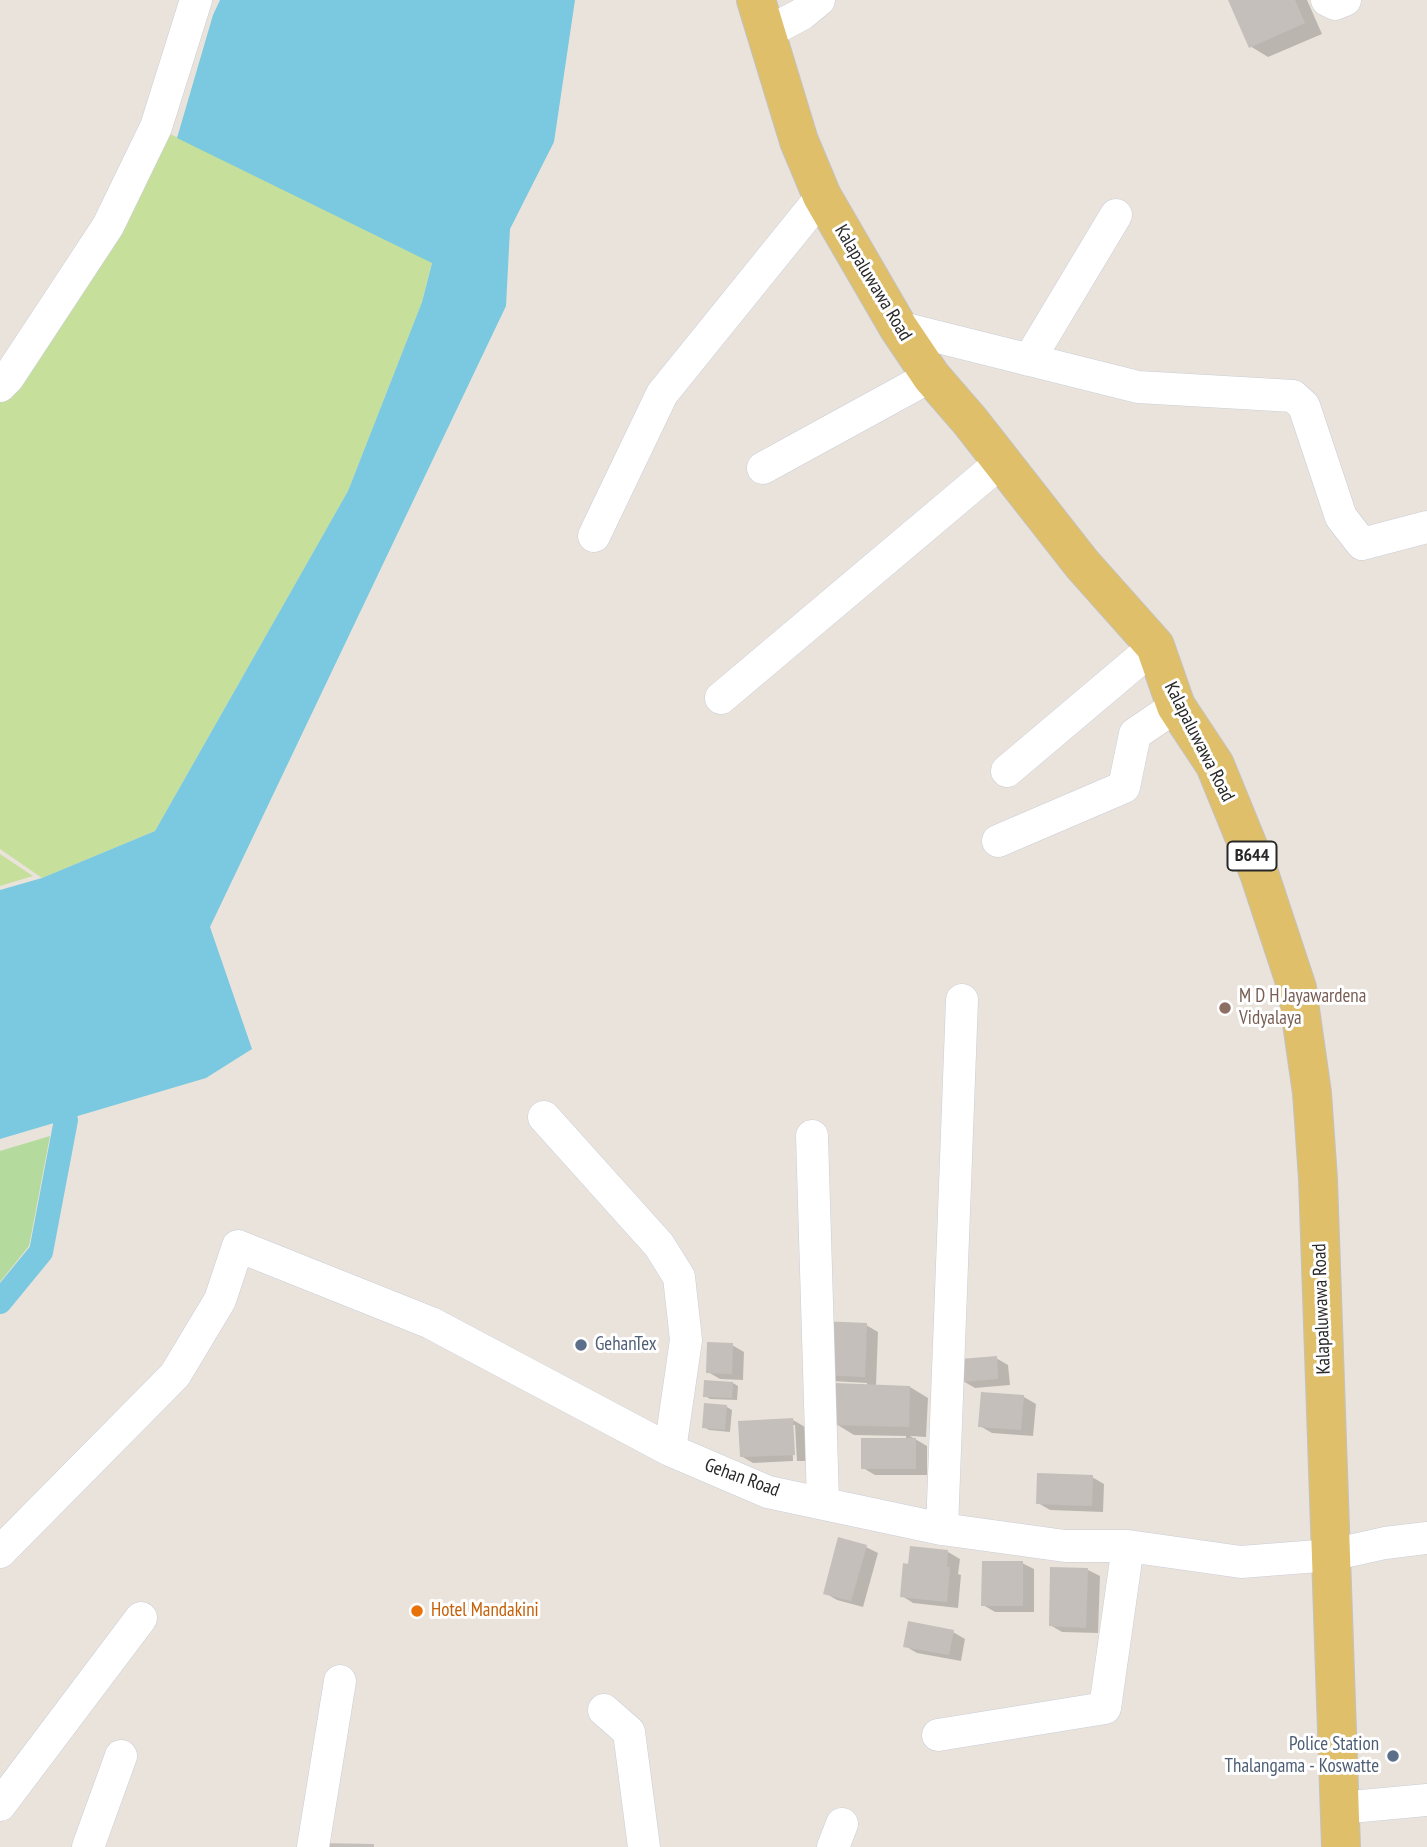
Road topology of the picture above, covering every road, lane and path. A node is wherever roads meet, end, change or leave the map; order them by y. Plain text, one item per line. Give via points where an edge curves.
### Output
1 (196, 0) edge
2 (819, 0) edge
3 (1327, 0) edge
4 (1345, 0) edge
5 (761, 17) edge
6 (822, 196) junction
7 (1116, 215) dead end
8 (898, 327) junction
9 (1029, 360) junction
10 (931, 376) junction
11 (0, 386) edge
12 (1002, 462) junction
13 (763, 468) dead end
14 (1427, 527) edge
15 (594, 536) dead end
16 (1155, 646) junction
17 (721, 698) dead end
18 (1176, 706) junction
19 (1007, 771) dead end
20 (998, 841) dead end
21 (962, 1000) dead end
22 (544, 1116) dead end
23 (812, 1136) dead end
24 (670, 1450) junction
25 (822, 1502) junction
26 (942, 1529) junction
27 (1427, 1538) edge
28 (1128, 1546) junction
29 (0, 1552) edge
30 (1331, 1555) junction
31 (141, 1618) dead end
32 (340, 1681) dead end
33 (604, 1710) dead end
34 (938, 1735) dead end
35 (121, 1756) dead end
36 (1427, 1800) edge
37 (0, 1805) edge
38 (1340, 1808) junction
39 (88, 1847) edge
40 (313, 1847) edge
41 (644, 1847) edge
42 (1341, 1847) edge

1 - 11 street via 156,127 108,226
2 - 5 street via 802,14
3 - 4 street via 1335,4
5 - 6 main road, Kalapaluwawa Road / B644 via 799,141
6 - 8 main road, Kalapaluwawa Road / B644
6 - 15 street via 662,394
7 - 9 street
8 - 9 street
8 - 10 main road, Kalapaluwawa Road / B644
9 - 14 street via 1138,387 1293,396 1304,406 1341,517 1362,544
10 - 12 main road, Kalapaluwawa Road / B644
10 - 13 street
12 - 16 main road, Kalapaluwawa Road / B644 via 1082,564
12 - 17 street
16 - 18 main road, Kalapaluwawa Road / B644
16 - 19 street
18 - 20 street via 1135,734 1124,787
18 - 30 main road, Kalapaluwawa Road / B644 via 1214,765 1259,873 1297,988 1318,1179
21 - 26 street
22 - 24 street via 659,1245 679,1277 686,1340
23 - 25 street
24 - 25 street, Gehan Road via 768,1492
24 - 29 street, Gehan Road via 431,1323 238,1246 220,1300 176,1376
25 - 26 street, Gehan Road
26 - 28 street, Gehan Road via 1065,1546
27 - 30 street, Gehan Road
28 - 30 street, Gehan Road via 1241,1562
28 - 34 street via 1105,1708
30 - 38 main road, Kalapaluwawa Road / B644
31 - 37 street
32 - 40 street
33 - 41 street via 629,1732
35 - 39 street
36 - 38 street
38 - 42 main road, Kalapaluwawa Road / B644

